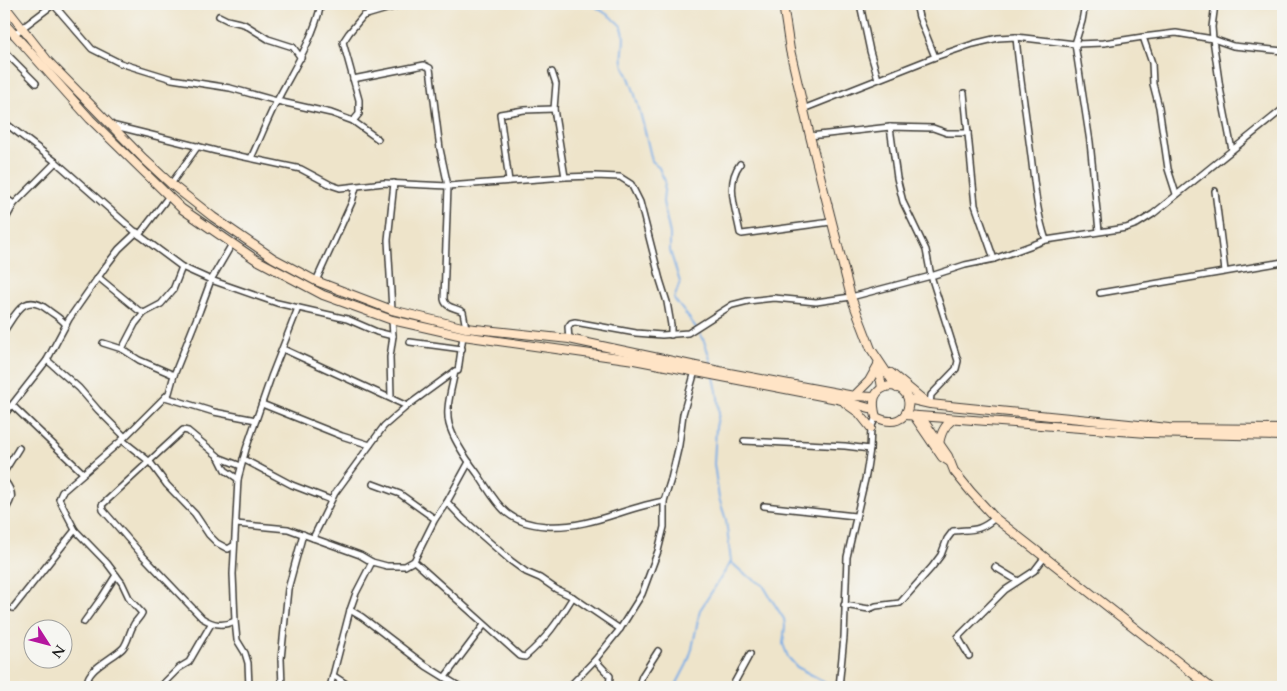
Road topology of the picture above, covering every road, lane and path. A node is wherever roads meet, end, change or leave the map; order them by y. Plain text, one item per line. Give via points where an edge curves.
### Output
1 (54, 4) edge
2 (322, 4) edge
3 (400, 4) edge
4 (782, 4) edge
5 (860, 4) edge
6 (916, 4) edge
7 (1085, 4) edge
8 (1216, 4) edge
9 (4, 5) edge
10 (219, 16) dead end
11 (4, 23) edge
12 (20, 28) junction
13 (13, 35) junction
14 (1016, 37) junction
15 (1143, 37) junction
16 (1213, 39) junction
17 (1075, 44) junction
18 (4, 51) edge
19 (1283, 52) edge
20 (935, 56) junction
21 (301, 58) junction
22 (552, 72) dead end
23 (353, 79) junction
24 (878, 79) junction
25 (36, 83) dead end
26 (964, 93) dead end
27 (277, 101) junction
28 (1283, 108) edge
29 (554, 109) junction
30 (803, 109) junction
31 (353, 121) junction
32 (4, 122) edge
33 (110, 124) junction
34 (890, 127) junction
35 (968, 133) junction
36 (810, 136) junction
37 (378, 139) dead end
38 (198, 146) junction
39 (1232, 150) junction
40 (251, 158) junction
41 (56, 162) junction
42 (740, 164) dead end
43 (565, 177) junction
44 (509, 181) junction
45 (394, 182) junction
46 (171, 184) junction
47 (448, 186) junction
48 (356, 187) junction
49 (1215, 191) dead end
50 (1176, 194) junction
51 (169, 196) junction
52 (4, 197) edge
53 (14, 204) junction
54 (4, 222) edge
55 (831, 222) junction
56 (1099, 231) junction
57 (138, 234) junction
58 (1046, 240) junction
59 (232, 244) junction
60 (994, 259) junction
61 (1283, 262) edge
62 (182, 268) junction
63 (1225, 271) junction
64 (931, 276) junction
65 (98, 277) junction
66 (211, 280) junction
67 (316, 281) junction
68 (1100, 293) dead end
69 (852, 297) junction
70 (298, 308) junction
71 (392, 310) junction
72 (144, 313) junction
73 (69, 319) junction
74 (62, 320) junction
75 (392, 320) junction
76 (66, 325) junction
77 (466, 328) junction
78 (4, 331) edge
79 (671, 335) junction
80 (393, 336) junction
81 (463, 336) junction
82 (569, 339) junction
83 (103, 342) dead end
84 (410, 342) dead end
85 (122, 349) junction
86 (283, 349) junction
87 (462, 349) junction
88 (48, 360) junction
89 (879, 364) junction
90 (696, 370) junction
91 (455, 371) junction
92 (174, 375) junction
93 (722, 375) junction
94 (882, 388) junction
95 (898, 388) junction
96 (854, 396) junction
97 (165, 397) junction
98 (391, 397) junction
99 (874, 397) junction
100 (837, 398) junction
101 (908, 399) junction
102 (4, 401) edge
103 (262, 404) junction
104 (929, 404) junction
105 (11, 406) junction
106 (407, 406) junction
107 (874, 413) junction
108 (4, 415) edge
109 (905, 415) junction
110 (917, 416) junction
111 (953, 419) junction
112 (256, 420) junction
113 (871, 428) junction
114 (1283, 429) edge
115 (1283, 436) edge
116 (123, 438) junction
117 (744, 441) dead end
118 (939, 444) junction
119 (370, 445) junction
120 (19, 448) dead end
121 (870, 449) junction
122 (218, 456) junction
123 (243, 459) junction
124 (150, 462) junction
125 (469, 462) junction
126 (950, 462) junction
127 (241, 466) junction
128 (4, 472) edge
129 (83, 473) junction
130 (238, 479) junction
131 (4, 480) edge
132 (373, 484) dead end
133 (330, 500) junction
134 (664, 501) junction
135 (447, 502) junction
136 (764, 506) dead end
137 (4, 512) edge
138 (856, 516) junction
139 (995, 518) junction
140 (435, 519) junction
141 (236, 524) junction
142 (75, 530) junction
143 (303, 534) junction
144 (313, 538) junction
145 (234, 546) junction
146 (1044, 558) junction
147 (414, 561) junction
148 (372, 562) junction
149 (995, 567) dead end
150 (116, 576) junction
151 (1018, 581) junction
152 (573, 597) junction
153 (844, 604) junction
154 (13, 608) dead end
155 (350, 610) junction
156 (235, 621) junction
157 (84, 622) dead end
158 (211, 624) junction
159 (484, 625) junction
160 (620, 629) junction
161 (658, 651) dead end
162 (750, 654) dead end
163 (969, 656) dead end
164 (595, 660) junction
165 (334, 676) junction
166 (445, 677) junction
167 (89, 687) edge
168 (160, 687) edge
169 (249, 687) edge
170 (282, 687) edge
171 (330, 687) edge
172 (351, 687) edge
173 (460, 687) edge
174 (569, 687) edge
175 (609, 687) edge
176 (638, 687) edge
177 (732, 687) edge
178 (839, 687) edge
179 (1210, 687) edge

1 - 12 street
1 - 27 street via 92,49 111,60 172,79 230,88
2 - 21 street
3 - 23 street via 363,16 349,33 343,44
4 - 30 main road
5 - 24 street
6 - 20 street
7 - 17 street
8 - 16 street
9 - 12 main road
10 - 21 street via 293,47
11 - 13 main road
12 - 13 street
12 - 33 main road
13 - 51 main road via 90,119
14 - 17 street
14 - 20 street via 990,40
14 - 58 street via 1032,170
15 - 16 street via 1176,34
15 - 17 street
15 - 50 street via 1152,63 1168,169
16 - 19 street via 1233,46
16 - 39 street
17 - 56 street
18 - 25 street
20 - 24 street
21 - 27 street
22 - 29 street via 556,84
23 - 31 street via 360,109
23 - 47 street via 424,65 430,68
24 - 30 street
26 - 35 street
27 - 31 street
27 - 40 street
28 - 39 street
29 - 43 street
29 - 44 street via 500,114
30 - 36 main road
31 - 37 street
32 - 41 street
33 - 38 street
33 - 46 main road
34 - 35 street
34 - 36 street
34 - 64 street via 896,178 903,202 926,250
35 - 60 street via 975,205
36 - 55 main road
38 - 40 street
38 - 46 street
39 - 50 street
40 - 48 street via 301,169 340,188
41 - 53 street
41 - 57 street
42 - 55 street via 733,178 733,201 740,233
43 - 44 street
43 - 79 street via 620,177 635,189 668,302
44 - 47 street
45 - 47 street
45 - 48 street
45 - 71 street via 388,240
46 - 67 main road via 258,248
47 - 77 street via 444,299 447,306 463,312
48 - 67 street
49 - 63 street
50 - 56 street via 1137,224
51 - 57 street
51 - 59 main road
52 - 53 street
53 - 54 street
55 - 69 main road
56 - 58 street
57 - 62 street
57 - 65 street via 119,249
58 - 60 street
59 - 66 street
59 - 75 main road via 323,295
60 - 64 street
61 - 63 street
62 - 66 street
62 - 72 street via 173,290 161,304
63 - 68 street
64 - 69 street
64 - 104 street via 958,360 956,369 931,395
65 - 72 street
65 - 73 street
66 - 70 street
66 - 92 street
67 - 71 main road
69 - 79 street via 816,302 774,298 748,301 732,305 688,333
69 - 89 main road
70 - 80 street via 347,319
70 - 86 street
71 - 77 main road
72 - 85 street
73 - 74 street
73 - 76 street
74 - 76 street
74 - 78 street via 40,304 30,303 20,308
75 - 80 street
75 - 81 main road
76 - 88 street
77 - 82 main road
79 - 82 street via 636,333 575,322 568,326
80 - 98 street
81 - 87 street
81 - 90 main road
82 - 90 main road
83 - 85 street
84 - 87 street
85 - 92 street
86 - 98 street
86 - 103 street
87 - 91 street via 458,371
88 - 105 street
88 - 116 street via 79,388
89 - 94 main road
89 - 95 main road
89 - 96 main road
89 - 104 main road
90 - 93 main road
90 - 134 street via 683,414 672,479
91 - 106 street
91 - 125 street via 448,410 449,425
92 - 97 street
93 - 96 main road
93 - 100 main road
94 - 95 main road
94 - 99 main road
95 - 101 main road
96 - 99 main road
97 - 112 street via 214,412
97 - 116 street
98 - 106 street
99 - 107 main road
100 - 107 main road
100 - 113 main road via 859,413
101 - 104 main road
101 - 109 main road
102 - 105 street
103 - 112 street
103 - 119 street
104 - 114 main road via 1169,428
105 - 108 street
105 - 129 street
106 - 119 street via 384,426
107 - 109 main road via 885,421 894,422
107 - 113 street
109 - 110 main road
110 - 111 main road
110 - 118 main road
110 - 126 main road via 942,457
111 - 115 main road via 1147,433
111 - 118 main road via 942,432
112 - 123 street
113 - 121 street
116 - 124 street
116 - 129 street
117 - 121 street
118 - 126 main road
119 - 133 street
120 - 128 street
121 - 138 street
122 - 124 street via 183,430
122 - 127 street
122 - 130 street via 226,470
123 - 127 street
123 - 133 street
124 - 145 street via 209,535 228,550
124 - 158 street via 102,504 103,510 190,607
125 - 134 street via 498,504 528,524 575,526
125 - 135 street
126 - 139 main road
127 - 130 street
129 - 142 street via 59,498
130 - 141 street
131 - 137 street via 11,488 12,496
132 - 140 street via 400,494
133 - 144 street
134 - 160 street via 664,527 649,577
135 - 140 street
135 - 152 street via 511,561
136 - 138 street
138 - 153 street via 847,557
139 - 146 main road
139 - 153 street via 985,526 953,531 941,555 900,603 869,609
140 - 147 street
141 - 143 street
141 - 145 street
142 - 150 street
142 - 154 street
143 - 144 street
143 - 170 street via 288,589 281,659
144 - 148 street
145 - 156 street
146 - 151 street via 1034,571
146 - 179 main road
147 - 148 street via 396,567
147 - 159 street
148 - 155 street
149 - 151 street
150 - 157 street
150 - 167 street via 142,615 123,648 92,671 86,683
151 - 163 street via 958,637
152 - 159 street via 553,629 525,656 520,656
152 - 160 street
153 - 178 street
155 - 165 street
155 - 166 street
156 - 158 street via 227,625
156 - 169 street via 237,640 248,663
158 - 168 street via 188,662
159 - 166 street
160 - 164 street
161 - 176 street
162 - 177 street
164 - 174 street
164 - 175 street via 610,676
165 - 171 street
165 - 172 street
166 - 173 street

